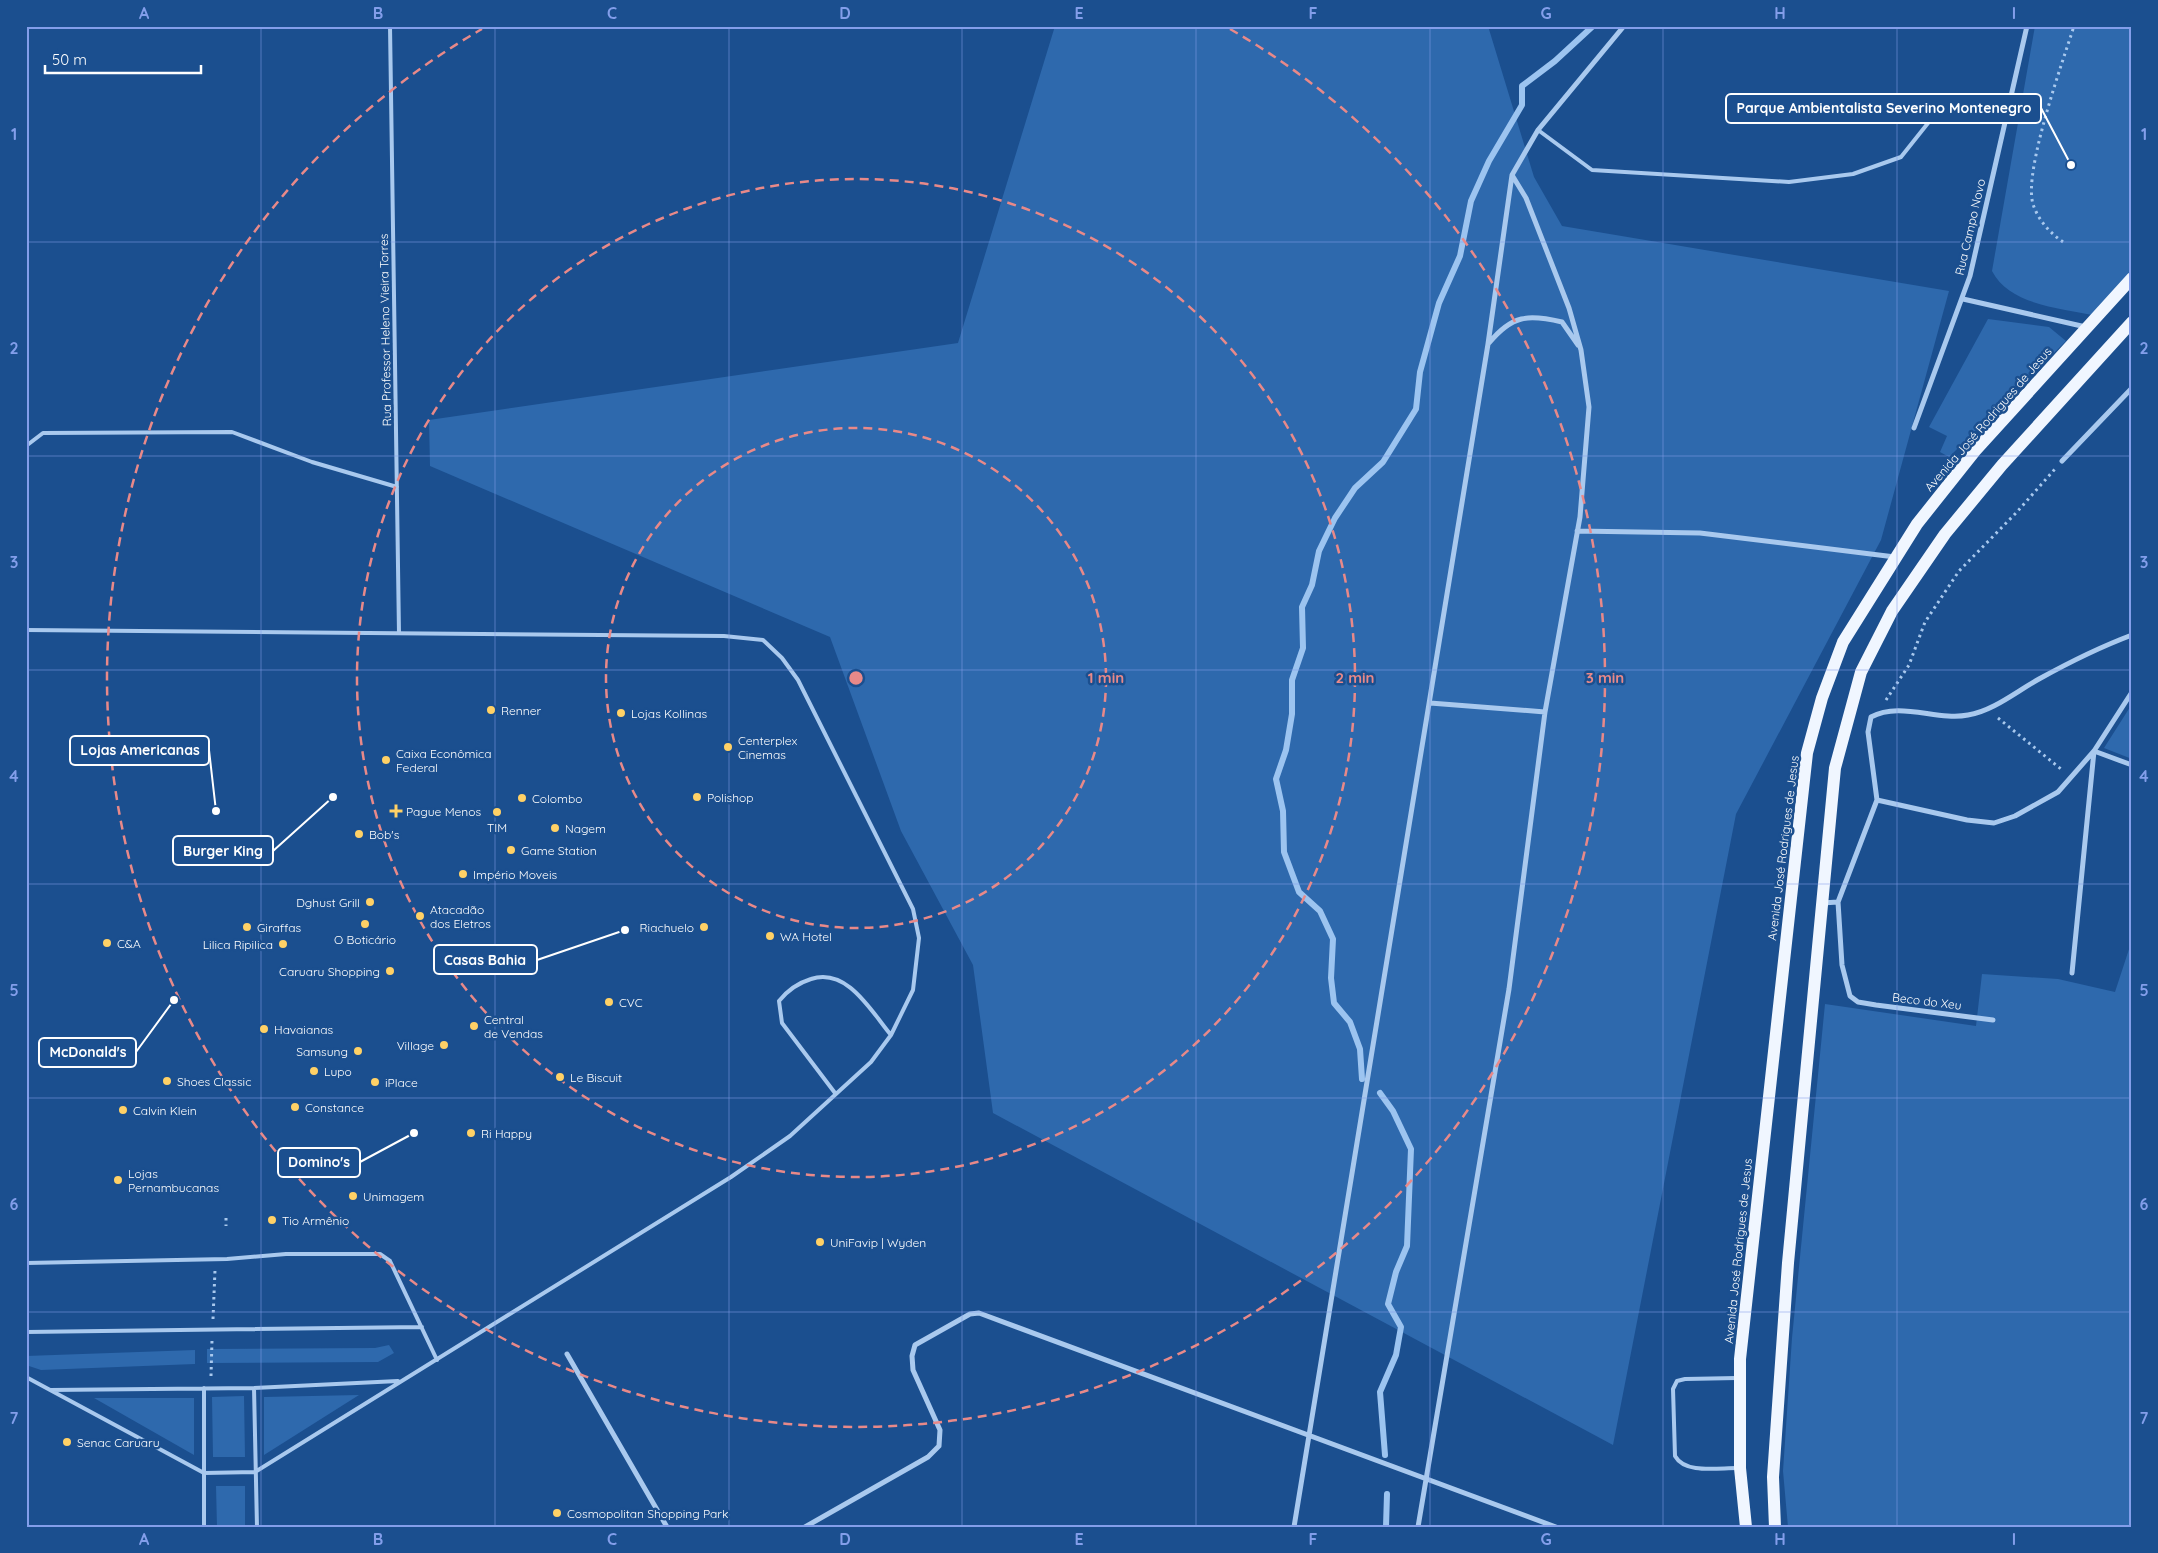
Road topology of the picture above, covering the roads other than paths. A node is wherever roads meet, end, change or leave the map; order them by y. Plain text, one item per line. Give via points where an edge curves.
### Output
1 (390, 26) edge
2 (1624, 26) edge
3 (2027, 26) edge
4 (1940, 108) dead end
5 (1538, 130) junction
6 (1512, 175) junction
7 (2132, 278) edge
8 (1963, 299) junction
9 (2132, 322) edge
10 (2087, 327) junction
11 (1488, 344) junction
12 (1581, 350) junction
13 (2131, 390) edge
14 (1914, 428) dead end
15 (26, 446) edge
16 (2062, 461) road end
17 (397, 487) junction
18 (1577, 531) junction
19 (1895, 557) junction
20 (26, 630) edge
21 (399, 634) junction
22 (2132, 636) edge
23 (2132, 692) edge
24 (1430, 702) junction
25 (1545, 712) junction
26 (2094, 751) junction
27 (2132, 765) edge
28 (1877, 800) junction
29 (1838, 902) junction
30 (1822, 903) junction
31 (2072, 973) dead end
32 (1993, 1020) dead end
33 (891, 1035) junction
34 (835, 1093) junction
35 (26, 1262) edge
36 (422, 1327) junction
37 (26, 1332) edge
38 (567, 1354) dead end
39 (437, 1360) junction
40 (26, 1377) edge
41 (1739, 1378) junction
42 (400, 1381) junction
43 (204, 1388) junction
44 (254, 1388) junction
45 (50, 1390) junction
46 (1310, 1436) junction
47 (1740, 1468) junction
48 (255, 1472) junction
49 (204, 1473) junction
50 (1426, 1480) junction
51 (204, 1527) edge
52 (257, 1527) edge
53 (667, 1527) edge
54 (806, 1527) edge
55 (1294, 1527) edge
56 (1418, 1527) edge
57 (1556, 1527) edge
58 (1746, 1527) edge
59 (1775, 1527) edge

1 - 17 lane, Rua Professor Heleno Vieira Torres
2 - 5 street
3 - 8 street, Rua Campo Novo
4 - 5 lane via 1901,157 1852,174 1790,182 1592,170
5 - 6 street
6 - 11 street
6 - 12 street via 1526,198 1569,308
7 - 10 main road, Avenida José Rodrigues de Jesus
8 - 10 street
8 - 14 street, Rua Campo Novo
9 - 30 main road via 1945,534 1892,611 1861,672 1835,768
10 - 19 main road, Avenida José Rodrigues de Jesus via 1975,451
11 - 12 street via 1503,326 1540,317 1562,322
11 - 24 street
12 - 18 street via 1589,407
13 - 16 street
15 - 17 lane via 43,433 232,432 312,462
17 - 21 lane, Rua Professor Heleno Vieira Torres
18 - 19 street via 1700,533
18 - 25 street
19 - 41 main road, Avenida José Rodrigues de Jesus via 1843,642 1822,698 1807,753
20 - 21 lane
21 - 33 lane via 724,636 764,640 798,680 912,909 919,938 914,990
22 - 28 street via 1966,716 1905,712 1878,713 1871,717 1868,732
23 - 26 street
24 - 25 street
24 - 46 street
25 - 50 street via 1509,989
26 - 27 street
26 - 28 street via 2058,792 2015,816 1994,823
26 - 31 street
28 - 29 street
29 - 30 street
29 - 32 street, Beco do Xeu via 1842,964 1850,996 1858,1002
30 - 59 main road via 1788,1263 1773,1477
33 - 34 lane via 871,1062
33 - 34 lane via 859,996 844,982 831,976 804,981 786,992 779,1000 782,1023
34 - 39 lane via 790,1136 731,1177
35 - 36 lane via 380,1254 390,1261
36 - 37 lane
36 - 39 lane
38 - 53 street
39 - 42 lane
40 - 45 lane
41 - 47 main road, Avenida José Rodrigues de Jesus
41 - 47 lane via 1685,1378 1677,1381 1673,1389 1675,1456 1679,1464
42 - 44 lane
42 - 48 lane
43 - 44 lane
43 - 45 lane
43 - 49 lane
44 - 48 lane
45 - 49 lane
46 - 50 street
46 - 54 street via 979,1313 970,1314 914,1345 913,1370 940,1430 939,1446 928,1457
46 - 55 street
47 - 58 main road, Avenida José Rodrigues de Jesus
48 - 49 lane
48 - 52 lane
49 - 51 lane
50 - 56 street
50 - 57 street

